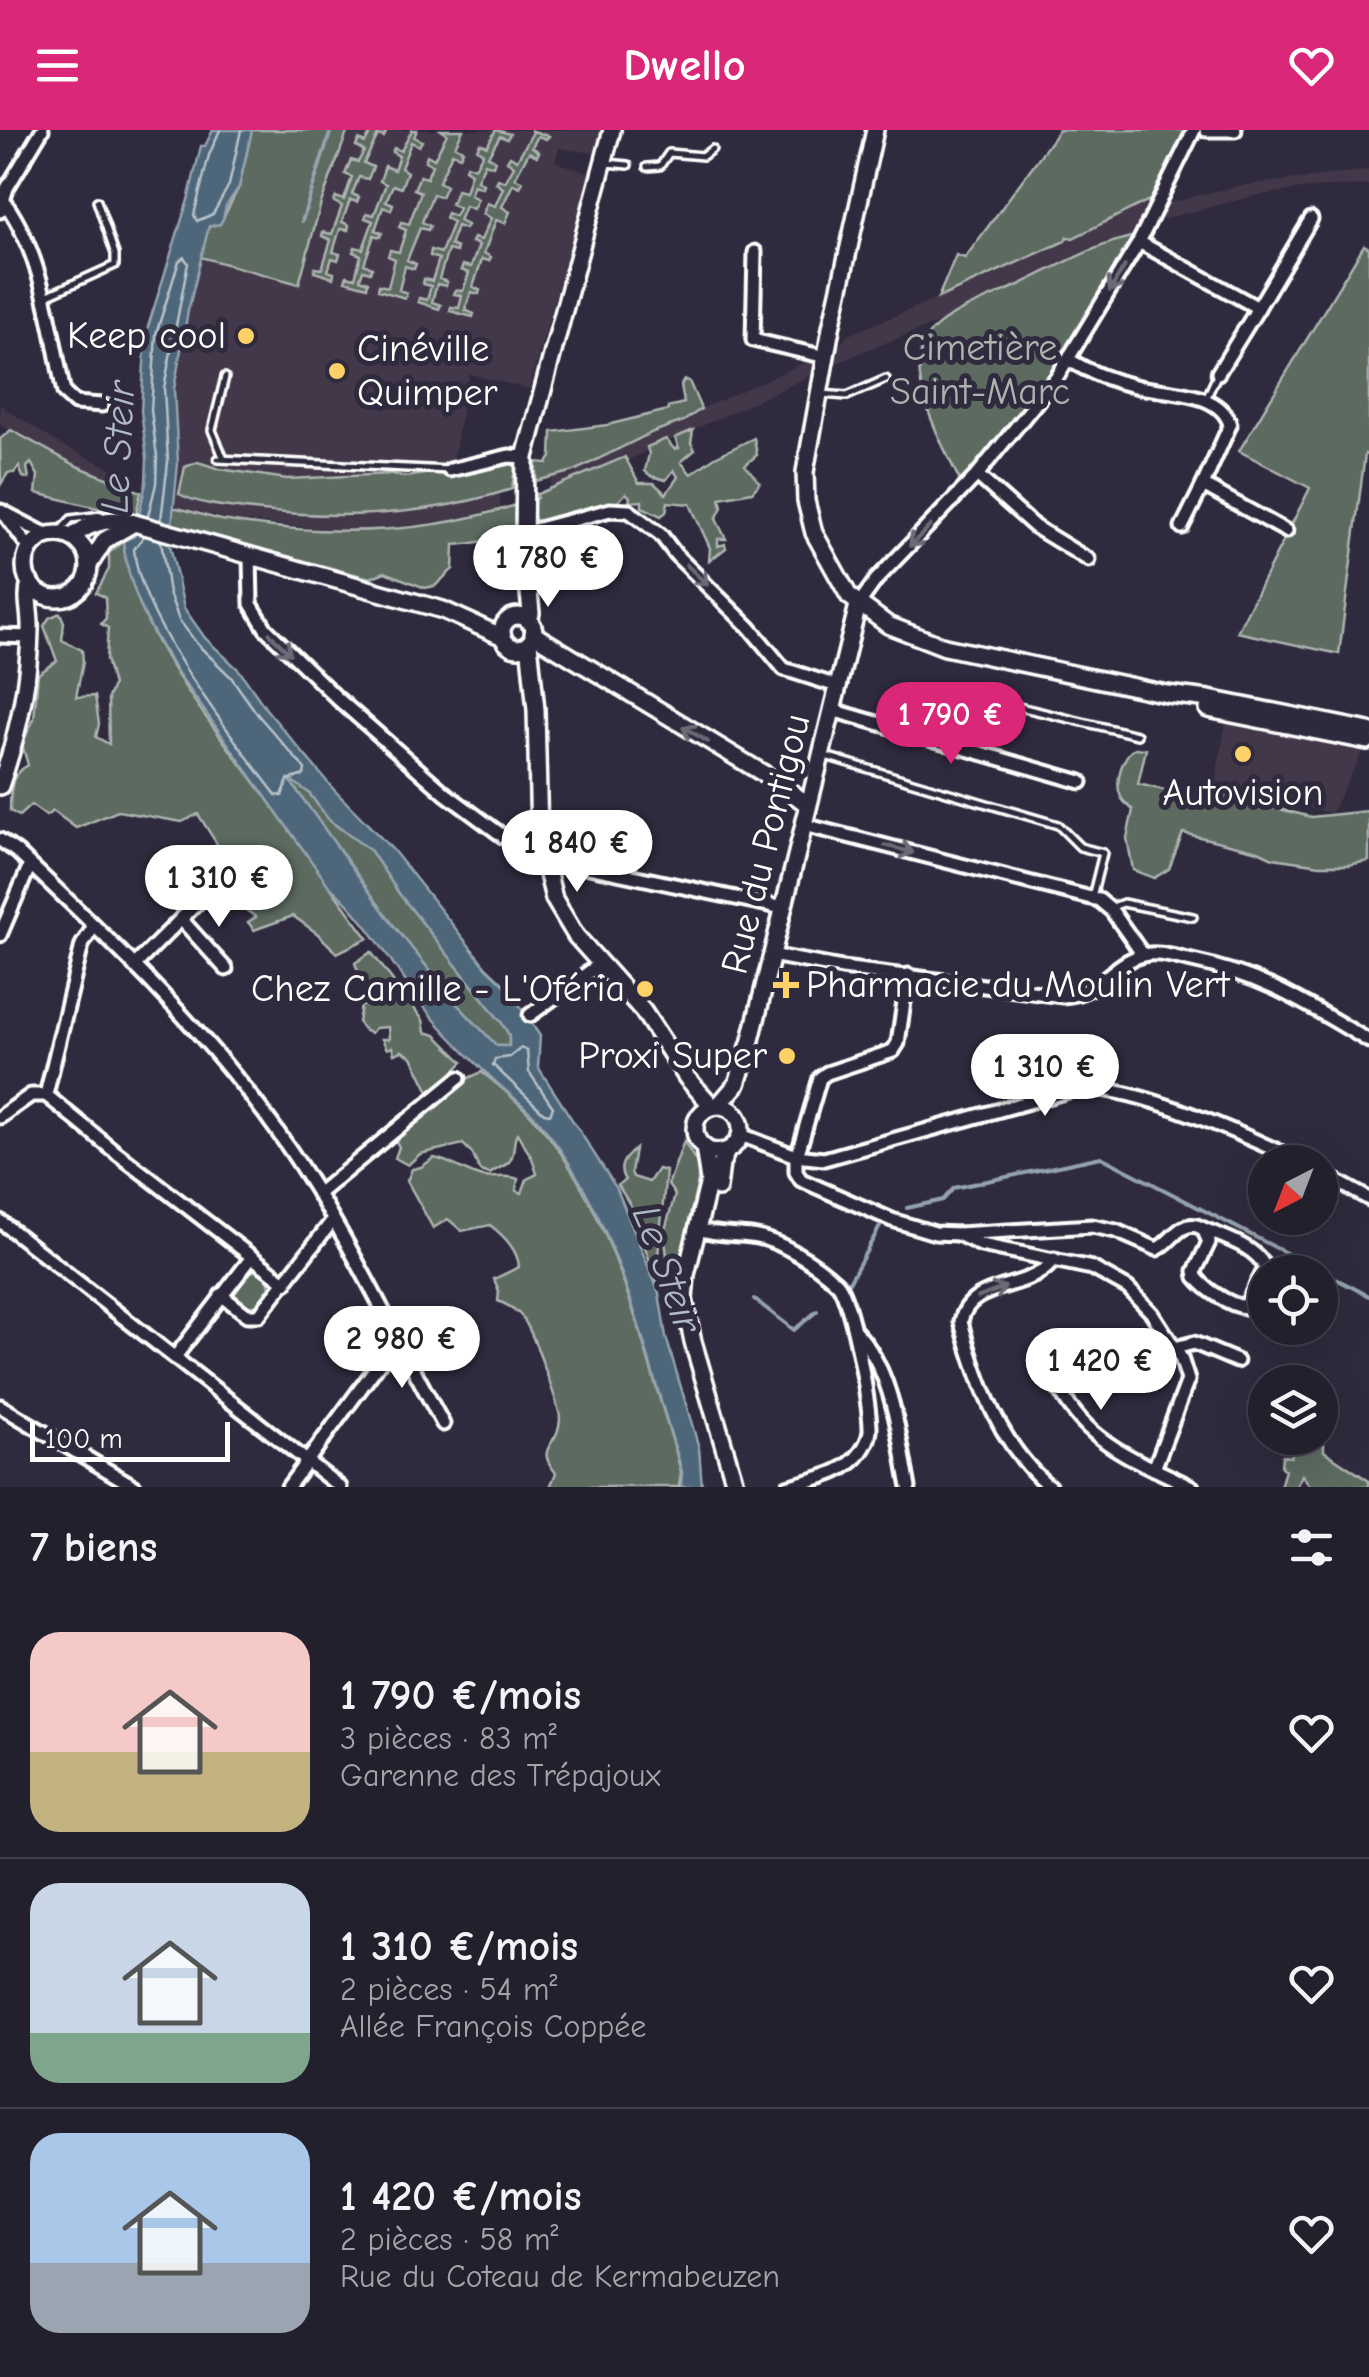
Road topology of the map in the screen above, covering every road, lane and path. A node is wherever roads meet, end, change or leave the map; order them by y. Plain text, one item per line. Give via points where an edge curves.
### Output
1 (42, 130) edge
2 (612, 130) edge
3 (875, 130) edge
4 (1194, 130) edge
5 (1206, 130) edge
6 (1235, 130) edge
7 (712, 149) dead end
8 (604, 162) junction
9 (628, 165) dead end
10 (648, 167) dead end
11 (97, 201) dead end
12 (1, 202) edge
13 (1311, 219) dead end
14 (1139, 242) junction
15 (755, 252) dead end
16 (44, 297) junction
17 (1258, 308) junction
18 (826, 357) junction
19 (1070, 360) junction
20 (1218, 373) joint
21 (225, 377) dead end
22 (886, 379) dead end
23 (818, 394) junction
24 (1205, 402) junction
25 (102, 405) dead end
26 (525, 457) junction
27 (450, 470) joint
28 (978, 475) junction
29 (1203, 484) junction
30 (0, 511) edge
31 (127, 521) junction
32 (1182, 526) dead end
33 (1286, 531) dead end
34 (524, 533) junction
35 (59, 535) junction
36 (30, 549) junction
37 (250, 556) junction
38 (1089, 560) dead end
39 (89, 565) junction
40 (30, 582) junction
41 (56, 598) junction
42 (858, 605) junction
43 (519, 632) junction
44 (30, 633) junction
45 (0, 636) edge
46 (837, 686) junction
47 (1167, 694) junction
48 (1008, 704) dead end
49 (832, 710) junction
50 (1369, 731) edge
51 (1137, 734) dead end
52 (1369, 741) edge
53 (819, 754) junction
54 (813, 778) junction
55 (1082, 782) dead end
56 (779, 783) junction
57 (0, 786) edge
58 (808, 805) junction
59 (804, 825) junction
60 (0, 840) edge
61 (542, 857) junction
62 (30, 865) junction
63 (207, 893) dead end
64 (1092, 898) junction
65 (784, 908) junction
66 (1110, 908) junction
67 (1193, 917) dead end
68 (181, 919) junction
69 (94, 926) junction
70 (0, 935) edge
71 (1142, 955) junction
72 (772, 956) junction
73 (600, 964) junction
74 (134, 966) junction
75 (226, 969) dead end
76 (908, 975) junction
77 (530, 1015) dead end
78 (751, 1040) junction
79 (1369, 1041) edge
80 (459, 1078) dead end
81 (694, 1087) junction
82 (46, 1095) junction
83 (716, 1107) junction
84 (0, 1116) edge
85 (737, 1116) junction
86 (698, 1118) junction
87 (741, 1135) junction
88 (1259, 1145) edge
89 (704, 1147) junction
90 (727, 1150) junction
91 (796, 1156) junction
92 (1338, 1182) edge
93 (318, 1194) junction
94 (1369, 1199) edge
95 (333, 1220) junction
96 (0, 1221) edge
97 (1204, 1229) junction
98 (702, 1231) junction
99 (958, 1234) junction
100 (252, 1257) junction
101 (1054, 1259) junction
102 (286, 1282) junction
103 (221, 1295) junction
104 (853, 1330) junction
105 (397, 1339) junction
106 (1175, 1348) junction
107 (175, 1356) junction
108 (1044, 1360) dead end
109 (1237, 1361) dead end
110 (0, 1406) edge
111 (443, 1424) dead end
112 (306, 1462) junction
113 (1154, 1469) junction
114 (135, 1487) edge
115 (288, 1487) edge
116 (340, 1487) edge
117 (736, 1487) edge
118 (787, 1487) edge
119 (909, 1487) edge
120 (1050, 1487) edge
121 (1192, 1487) edge

1 - 12 street
2 - 8 main road
3 - 18 main road
4 - 14 street
5 - 6 street
7 - 10 lane via 703,156 669,153 660,166
8 - 9 lane
8 - 26 main road
11 - 16 lane via 115,265
12 - 16 street via 22,228
13 - 17 street
14 - 17 street
14 -> 19 street
15 - 18 street via 753,340
16 - 25 street via 64,393 75,403
17 - 20 street
18 - 23 main road
19 - 24 street via 1130,385 1176,390
19 - 28 street
20 - 24 lane
21 - 27 lane via 212,430 221,459
22 - 23 lane via 846,396
23 - 42 main road via 804,472 808,510 823,555
24 - 29 street via 1226,414 1230,425
26 - 27 street
26 - 34 main road
28 - 38 street via 1035,527
28 -> 42 street
29 - 32 street
29 - 33 street
30 - 35 street
30 - 36 street
31 - 35 main road
31 - 37 main road
31 - 39 main road
34 - 43 main road via 528,595
34 -> 46 street via 615,509 637,515 784,670
35 - 36 main road
35 - 39 main road via 84,549
36 - 40 main road
37 - 43 main road
37 -> 61 street via 252,610 276,640 446,794
39 - 41 main road via 78,590
40 - 41 main road
40 - 44 main road
41 - 44 main road
42 - 46 main road, Rue du Pontigou
42 - 47 main road via 945,647
56 -> 43 main road
43 - 61 main road via 532,678
44 - 45 street
44 - 57 main road via 20,726
46 - 49 main road, Rue du Pontigou
47 - 50 main road
47 - 52 main road via 1206,709
48 - 51 lane
49 - 53 main road, Rue du Pontigou
49 - 55 street
53 - 54 main road, Rue du Pontigou
53 - 64 lane via 1058,825 1080,846 1103,853
54 - 56 main road
54 - 58 main road, Rue du Pontigou
56 - 58 main road
58 - 59 main road, Rue du Pontigou
59 -> 64 street
59 - 65 main road, Rue du Pontigou
60 - 62 street
61 - 65 street
61 - 73 main road via 559,910
62 - 69 street
62 - 70 street
63 - 68 street
64 - 66 street
65 - 72 main road, Rue du Pontigou
66 - 67 lane via 1123,903
66 - 71 street
68 - 74 street
68 - 75 street
69 - 74 street
69 - 82 street via 82,944
71 - 76 street via 1072,995
71 - 79 street via 1161,954 1272,984
72 - 76 street
72 - 78 main road, Rue du Pontigou
73 - 77 street
73 - 81 main road via 643,1011
74 - 93 street via 227,1065
76 - 91 street via 896,1048 822,1076
78 - 83 main road, Rue du Pontigou via 736,1084
78 - 85 main road, Rue du Pontigou
80 - 93 street
81 - 83 main road
81 - 86 main road
82 - 84 street via 32,1095
82 - 100 street
83 - 85 main road
83 - 86 main road
85 - 87 main road
86 - 89 main road
87 - 90 main road
87 - 91 street
88 - 91 street via 1139,1097 1094,1088 840,1156
89 - 90 main road
89 - 98 main road via 709,1182
90 - 98 main road
91 - 99 street via 798,1178 818,1190 916,1228
92 - 94 street
93 - 95 street
95 - 102 street
95 - 105 street
96 - 107 street
97 - 97 street via 1262,1260 1266,1269 1245,1307 1196,1277 1209,1242
97 - 99 street via 1185,1226 1154,1249 1092,1226
98 - 104 street via 762,1239 817,1268 843,1290
98 - 117 main road via 688,1313
99 - 101 street
100 - 102 street
100 - 103 street
101 - 106 street via 1120,1282
120 -> 101 street via 1002,1432 961,1322 972,1301 1044,1273
102 - 103 street via 255,1316
103 - 107 street
104 - 118 street via 868,1440 843,1468
104 - 119 street via 886,1389
105 - 111 street
105 - 112 street
106 - 109 street via 1194,1342
106 - 113 street via 1186,1386
107 - 112 street
108 - 113 street via 1082,1424
110 - 114 street
112 - 115 street
112 - 116 street
113 - 121 street

